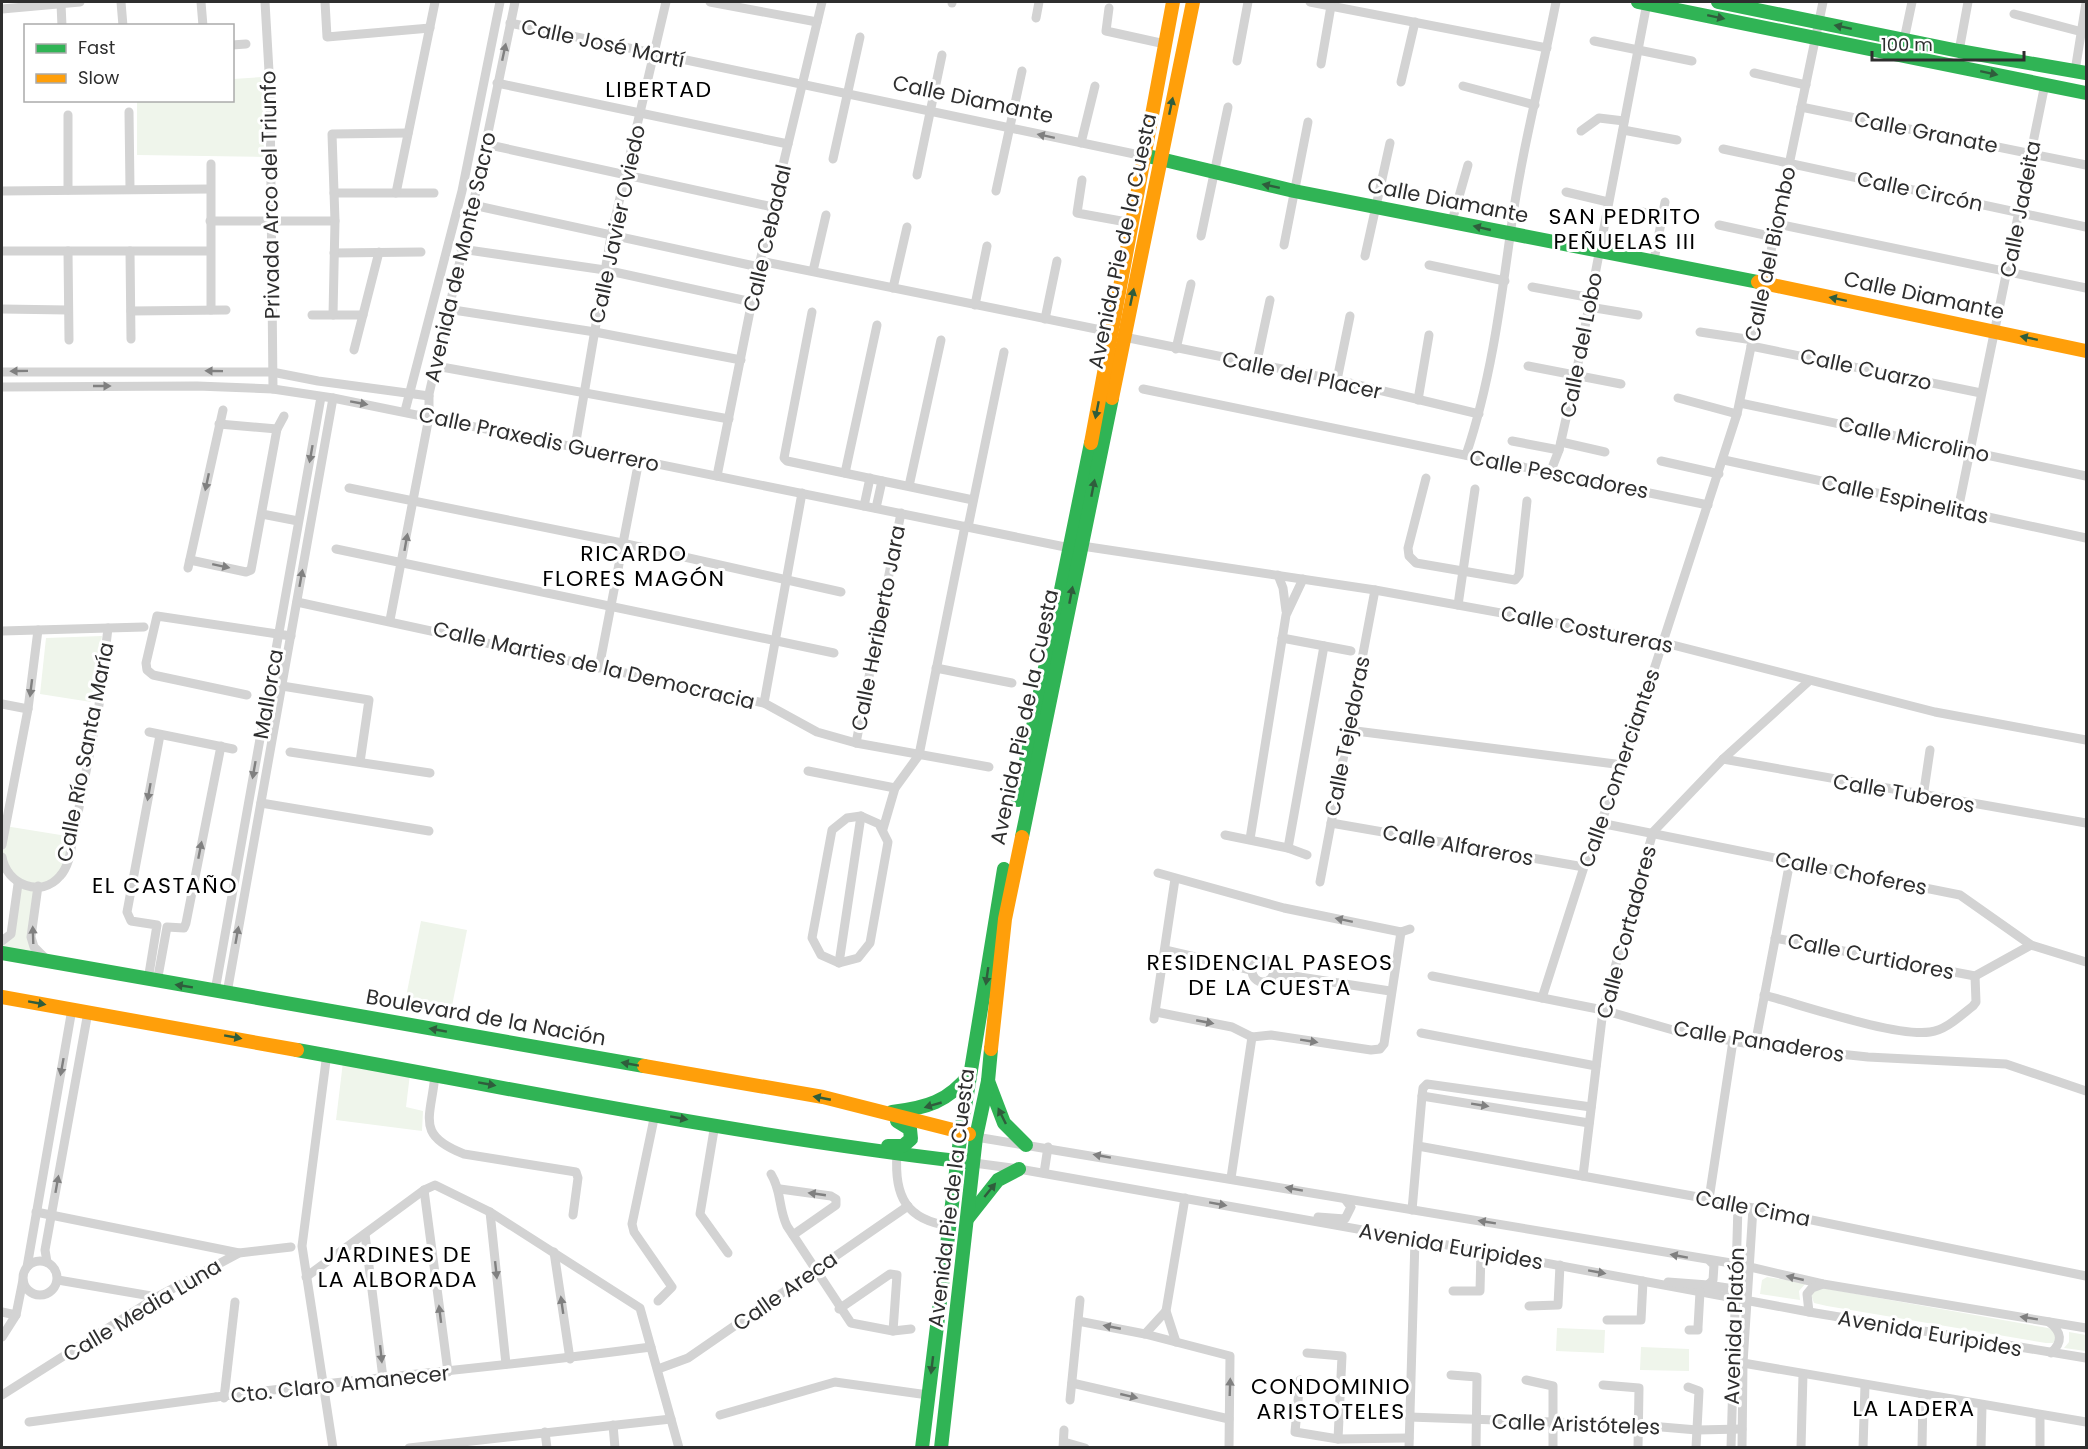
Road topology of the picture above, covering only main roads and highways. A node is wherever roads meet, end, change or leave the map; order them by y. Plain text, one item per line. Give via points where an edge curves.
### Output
1 (1173, 2) edge
2 (1193, 2) edge
3 (1642, 2) edge
4 (1718, 2) edge
5 (1772, 7) edge
6 (2081, 72) edge
7 (2086, 93) edge
8 (1144, 156) junction
9 (1161, 159) junction
10 (1118, 335) junction
11 (2086, 351) edge
12 (1076, 547) junction
13 (2, 953) edge
14 (2, 997) edge
15 (973, 1070) junction
16 (988, 1081) junction
17 (878, 1113) junction
18 (961, 1131) junction
19 (976, 1137) junction
20 (807, 1139) junction
21 (1026, 1145) road end
22 (958, 1161) junction
23 (974, 1163) junction
24 (1019, 1169) road end
25 (967, 1220) junction
26 (922, 1448) edge
27 (941, 1448) edge

1 - 8 main road, Avenida Pie de la Cuesta
9 -> 2 main road, Avenida Pie de la Cuesta
3 -> 7 main road
4 - 5 main road
6 -> 5 main road via 1904,40
8 - 9 main road, Calle Diamante
8 - 10 main road, Avenida Pie de la Cuesta
10 -> 9 main road, Avenida Pie de la Cuesta
11 -> 9 main road, Calle Diamante via 1654,260 1212,174
10 - 12 main road, Avenida Pie de la Cuesta
12 -> 15 main road, Avenida Pie de la Cuesta via 996,911
16 -> 12 main road, Avenida Pie de la Cuesta via 1005,919
17 -> 13 main road, Boulevard de la Nación via 823,1098
14 -> 20 main road
15 -> 17 main road via 958,1091 935,1106
15 - 18 main road, Avenida Pie de la Cuesta
16 - 19 main road, Avenida Pie de la Cuesta
21 -> 16 main road via 1004,1123
17 - 18 main road, Boulevard de la Nación
17 - 20 main road via 907,1126 912,1136 909,1143 899,1147
18 - 19 main road, Boulevard de la Nación
18 - 22 main road, Avenida Pie de la Cuesta
19 - 23 main road, Avenida Pie de la Cuesta
20 - 22 main road
22 - 23 main road
22 -> 26 main road, Avenida Pie de la Cuesta
23 - 25 main road, Avenida Pie de la Cuesta
25 -> 24 main road via 998,1180
25 - 27 main road, Avenida Pie de la Cuesta

